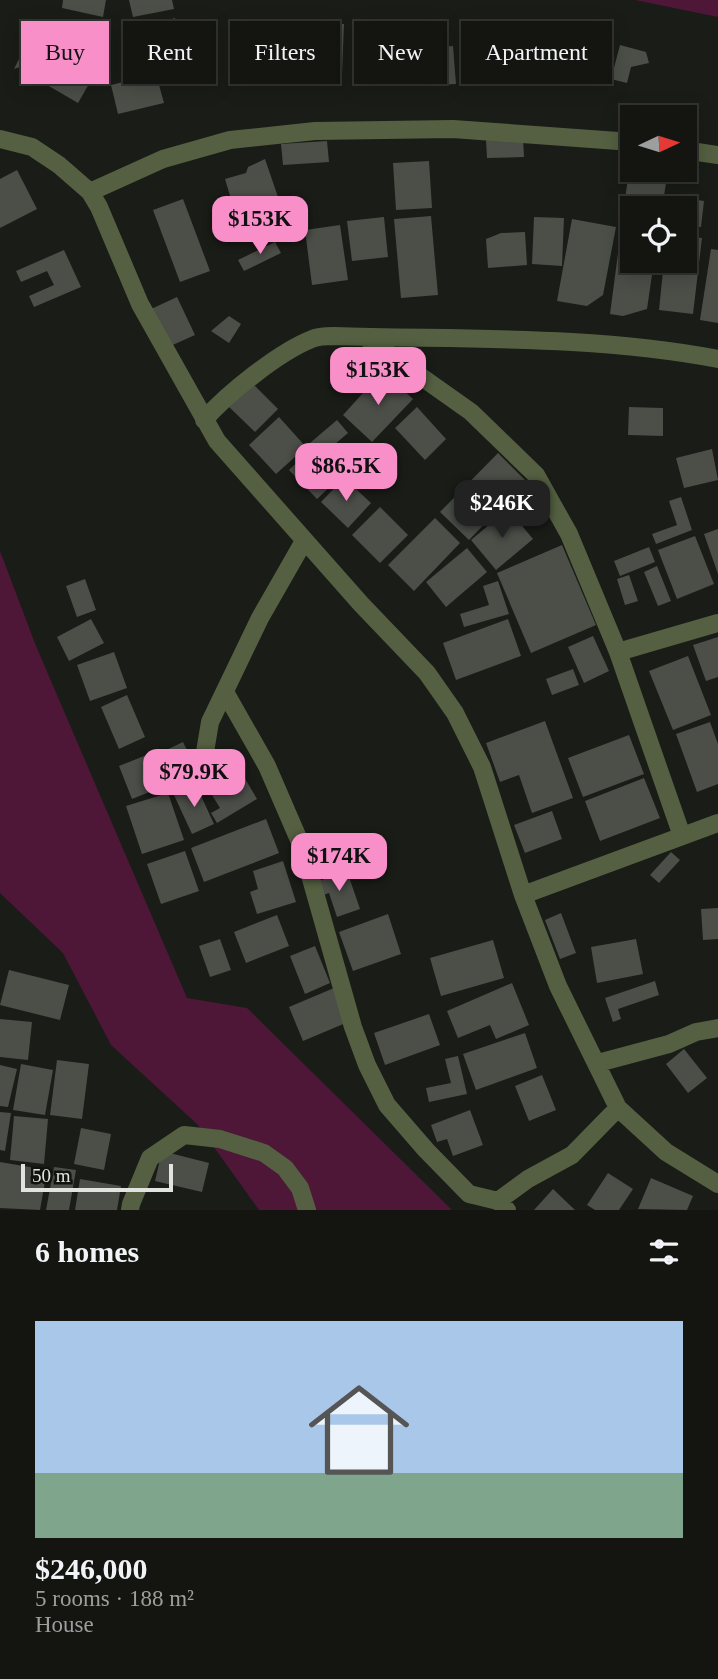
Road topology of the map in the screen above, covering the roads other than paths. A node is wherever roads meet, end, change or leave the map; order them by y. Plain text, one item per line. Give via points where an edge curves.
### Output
1 (0, 139) edge
2 (620, 141) edge
3 (697, 152) edge
4 (718, 155) edge
5 (90, 192) junction
6 (365, 337) junction
7 (718, 359) edge
8 (204, 420) junction
9 (304, 541) junction
10 (718, 623) edge
11 (618, 652) junction
12 (225, 692) junction
13 (204, 758) dead end
14 (718, 823) edge
15 (681, 836) junction
16 (523, 895) junction
17 (718, 1028) edge
18 (598, 1063) junction
19 (618, 1108) junction
20 (718, 1184) edge
21 (503, 1206) edge
22 (130, 1210) edge
23 (307, 1210) edge

1 - 5 street via 32,147
2 - 5 street via 453,130 315,131 230,140 163,159
3 - 4 street
5 - 8 street via 140,304
6 - 7 street via 562,340
6 - 8 street via 313,338 225,397
6 - 11 street via 471,412 536,475 569,534
8 - 9 street
9 - 12 street
9 - 16 street via 427,673 455,713 482,767
10 - 11 street
11 - 15 street
12 - 13 street via 210,722
12 - 21 street via 267,766 303,847 353,1027 387,1105 469,1195
14 - 15 street
15 - 16 street
16 - 18 street via 558,986
17 - 18 street
18 - 19 street
19 - 20 street via 666,1152
19 - 21 street via 572,1154 528,1179
22 - 23 street via 150,1158 184,1135 220,1139 264,1153 285,1168 300,1188

